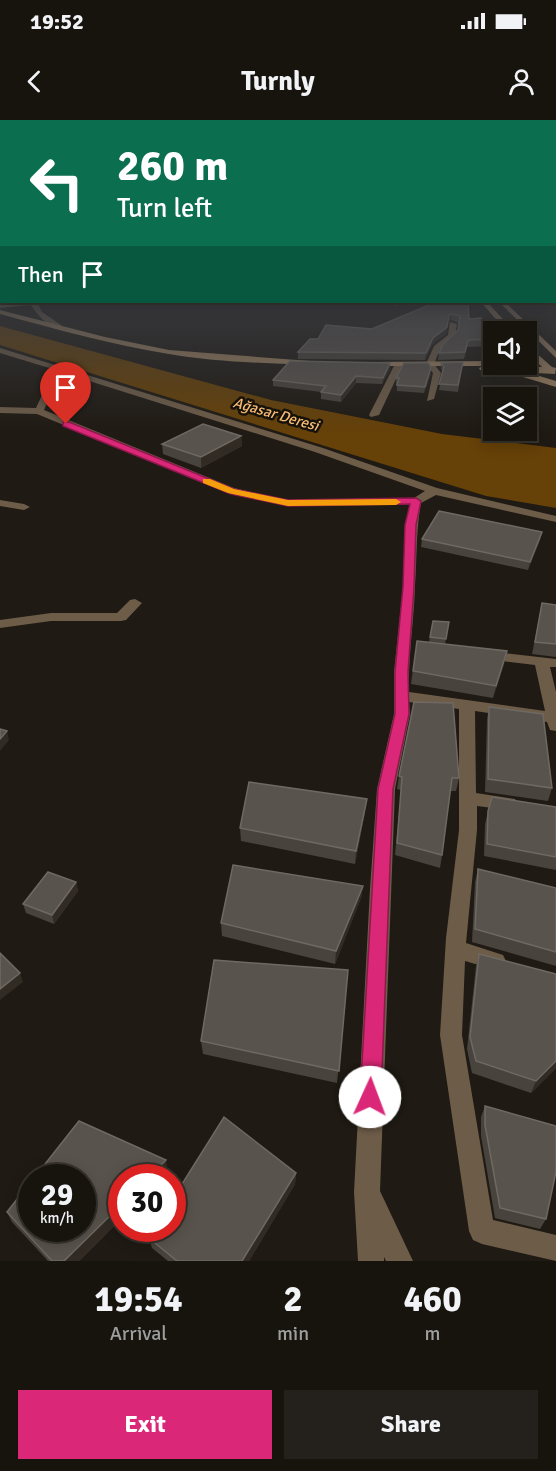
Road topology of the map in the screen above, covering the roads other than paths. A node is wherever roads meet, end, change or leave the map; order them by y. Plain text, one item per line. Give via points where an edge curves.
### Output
1 (59, 327) edge
2 (453, 327) edge
3 (527, 327) edge
4 (0, 350) edge
5 (537, 355) edge
6 (556, 356) edge
7 (322, 363) edge
8 (360, 363) edge
9 (483, 363) edge
10 (399, 364) junction
11 (430, 364) junction
12 (449, 367) junction
13 (537, 367) edge
14 (553, 369) edge
15 (66, 371) junction
16 (556, 384) edge
17 (430, 399) dead end
18 (0, 410) edge
19 (39, 411) junction
20 (374, 415) dead end
21 (434, 491) junction
22 (416, 501) junction
23 (0, 503) edge
24 (24, 507) dead end
25 (556, 519) edge
26 (135, 603) dead end
27 (0, 624) edge
28 (473, 654) edge
29 (549, 663) edge
30 (402, 696) junction
31 (467, 705) junction
32 (556, 721) edge
33 (468, 798) junction
34 (523, 806) edge
35 (464, 869) junction
36 (487, 874) edge
37 (456, 949) junction
38 (512, 965) edge
39 (367, 1192) junction
40 (556, 1248) edge
41 (371, 1261) edge
42 (400, 1261) edge

1 - 7 main road via 169,352
2 - 11 street via 450,339 437,346
3 - 6 main road
4 - 15 street
5 - 14 main road
8 - 10 main road
9 - 11 main road
10 - 11 main road
10 - 20 street
11 - 12 main road
11 - 17 street via 436,373
12 - 14 main road
12 - 16 main road via 514,373
13 - 14 main road
15 - 19 street via 54,378
15 - 21 street via 319,450
18 - 19 street
19 - 22 street via 231,491 288,503
21 - 22 street
21 - 25 street
22 - 30 street via 411,525 410,646
23 - 24 street
26 - 27 street via 121,617 51,616
28 - 29 street
29 - 32 street
30 - 31 street
30 - 39 street via 402,714 386,789
31 - 32 street
31 - 33 street
33 - 34 street
33 - 35 street
35 - 36 street
35 - 37 street
37 - 38 street
37 - 40 street via 451,1035 482,1231
39 - 41 street
39 - 42 street

